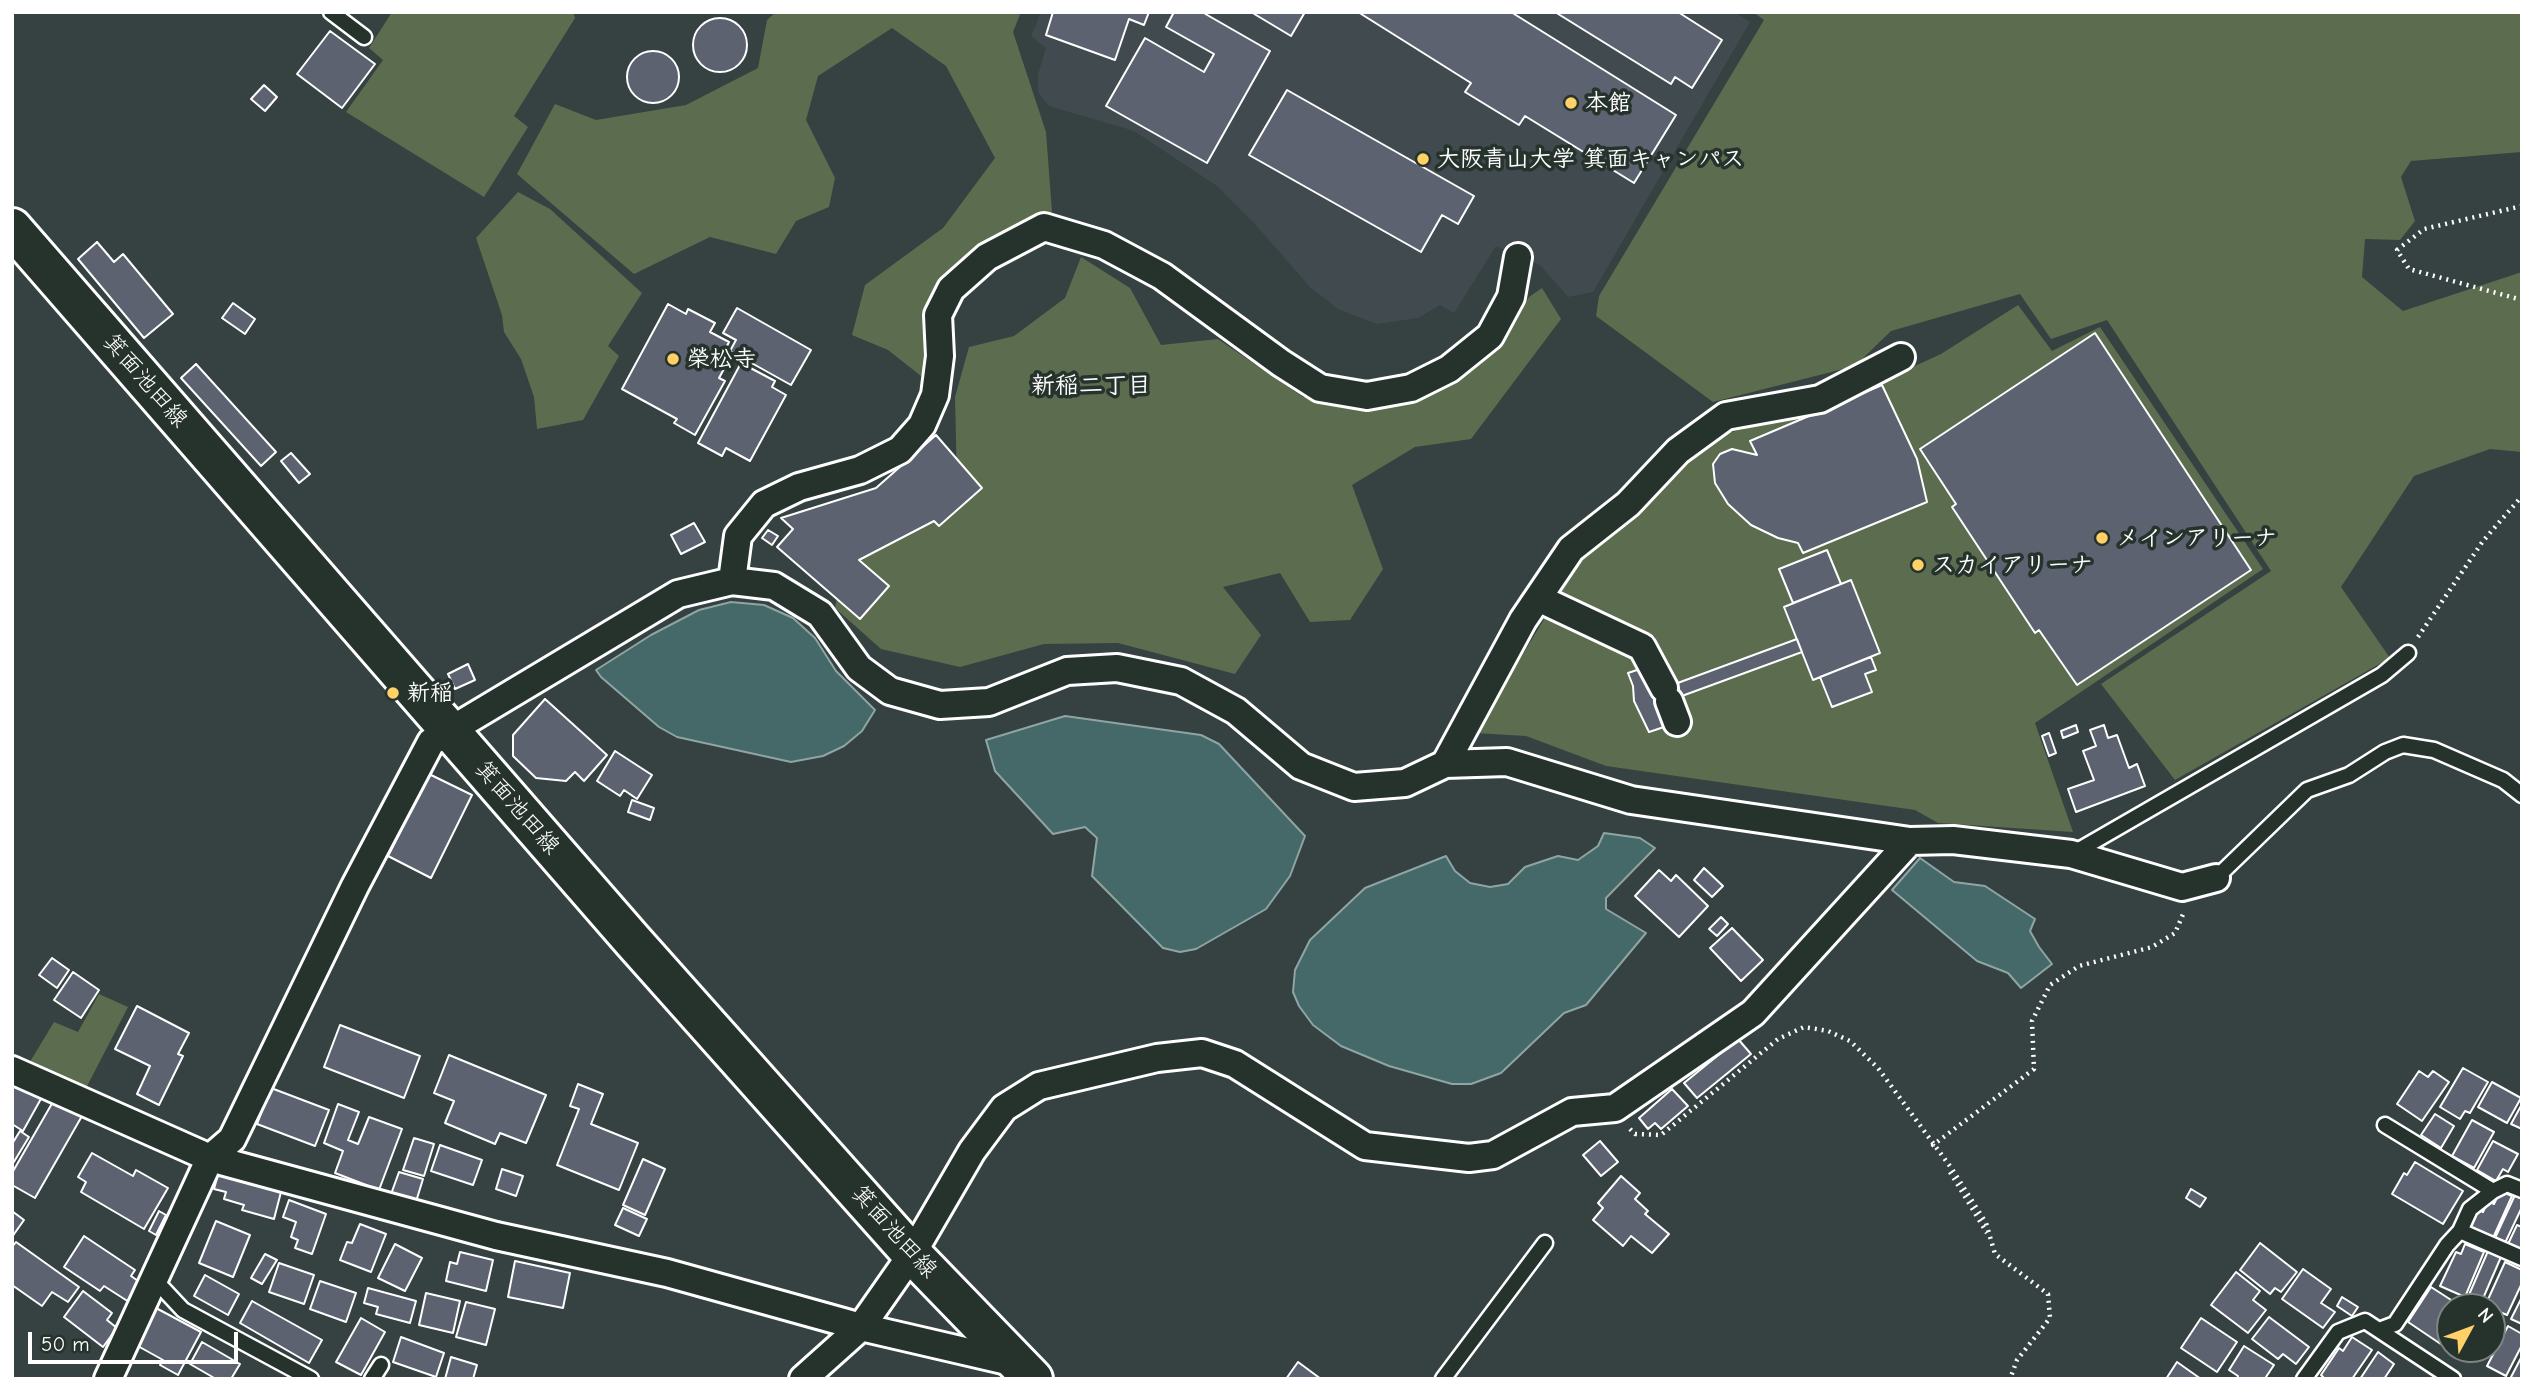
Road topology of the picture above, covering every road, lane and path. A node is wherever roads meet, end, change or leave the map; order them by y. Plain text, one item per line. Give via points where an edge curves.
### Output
1 (331, 12) edge
2 (364, 37) dead end
3 (2522, 206) edge
4 (12, 228) edge
5 (1518, 257) dead end
6 (2522, 300) edge
7 (1901, 358) dead end
8 (2522, 496) edge
9 (732, 581) junction
10 (1538, 598) junction
11 (2408, 653) joint
12 (1670, 704) dead end
13 (448, 730) junction
14 (1445, 764) junction
15 (2522, 795) edge
16 (1910, 841) junction
17 (2071, 854) junction
18 (2216, 878) joint
19 (2188, 903) dead end
20 (12, 1070) edge
21 (1615, 1108) junction
22 (2385, 1125) dead end
23 (210, 1158) junction
24 (2522, 1190) edge
25 (2493, 1191) junction
26 (2460, 1231) junction
27 (1545, 1243) dead end
28 (912, 1254) junction
29 (2522, 1258) edge
30 (2004, 1261) junction
31 (154, 1279) junction
32 (861, 1326) junction
33 (2379, 1330) junction
34 (381, 1364) dead end
35 (1024, 1371) edge
36 (108, 1379) edge
37 (311, 1379) edge
38 (372, 1379) edge
39 (803, 1379) edge
40 (1443, 1379) edge
41 (2010, 1379) edge
42 (2304, 1379) edge
43 (2453, 1379) edge

1 - 2 lane
3 - 6 path via 2424,229 2397,250 2409,269
4 - 13 main road, 箕面池田線
5 - 9 street via 1511,297 1490,336 1449,369 1411,388 1367,396 1320,388 1162,276 1104,245 1044,227 987,257 951,289 938,315 940,356 935,395 922,425 900,450 764,504 738,536
7 - 10 street via 1820,399 1726,416 1678,451 1628,505 1570,550
8 - 11 path via 2483,541
9 - 13 street via 678,594
9 - 14 street via 774,586 820,614 859,668 890,691 940,705 989,702 1067,671 1117,668 1181,681 1236,711 1301,766 1354,787 1405,783
10 - 12 street via 1642,647
10 - 14 street
11 - 17 lane via 2382,675
13 - 23 street via 431,742 414,770 232,1139
13 - 28 main road, 箕面池田線
14 - 16 street via 1507,762 1631,800
15 - 18 lane via 2504,780 2434,750 2403,746 2385,751 2349,775 2307,790
16 - 17 street via 1953,840
16 - 21 street via 1753,1013
17 - 18 street via 2182,887
19 - 30 path via 2175,933 2152,947 2080,966 2050,985 2032,1021 2034,1069 1933,1144
20 - 23 street
21 - 28 street via 1572,1112 1493,1155 1442,1156 1365,1146 1235,1064 1202,1053 1157,1058 1039,1086 1004,1108 972,1151
21 - 30 path via 1635,1134 1661,1135 1778,1039 1804,1027 1828,1031 1850,1041 1878,1069 1952,1169 1986,1223 1995,1254
22 - 25 lane
23 - 31 street
23 - 32 street via 496,1236 667,1273
24 - 25 lane via 2507,1184
25 - 26 lane via 2470,1209
26 - 29 lane
26 - 33 lane via 2395,1324
27 - 40 lane
28 - 32 street
28 - 35 main road, 箕面池田線
30 - 41 path via 2048,1294 2050,1318 2017,1360
31 - 36 street
31 - 37 lane via 183,1310
32 - 35 street
32 - 39 street
33 - 42 lane via 2365,1321 2338,1332
33 - 43 lane
34 - 38 lane

